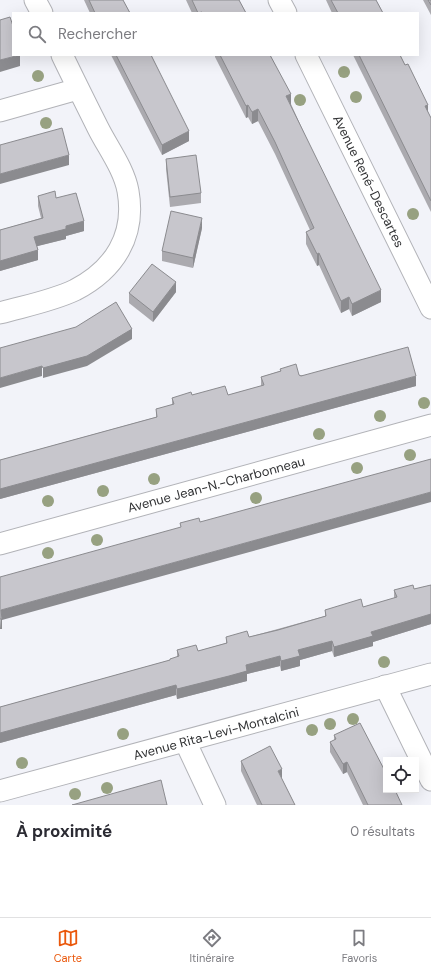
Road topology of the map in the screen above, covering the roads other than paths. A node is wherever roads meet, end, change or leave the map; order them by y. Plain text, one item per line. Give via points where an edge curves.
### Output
1 (35, 0) edge
2 (279, 0) edge
3 (41, 12) edge
4 (285, 12) edge
5 (62, 56) edge
6 (306, 56) edge
7 (78, 89) junction
8 (0, 111) edge
9 (431, 308) edge
10 (0, 313) edge
11 (431, 425) edge
12 (0, 544) edge
13 (431, 674) edge
14 (385, 686) junction
15 (185, 741) junction
16 (431, 780) edge
17 (0, 791) edge
18 (216, 805) edge

1 - 3 street
2 - 4 street
5 - 7 street
6 - 9 street, Avenue René-Descartes
7 - 8 street
7 - 10 street via 118,166 127,190 127,232 118,254 91,280 60,296
11 - 12 street, Avenue Jean-N.-Charbonneau
13 - 14 street, Avenue Rita-Levi-Montalcini
14 - 15 street, Avenue Rita-Levi-Montalcini
14 - 16 street
15 - 17 street, Avenue Rita-Levi-Montalcini
15 - 18 street

